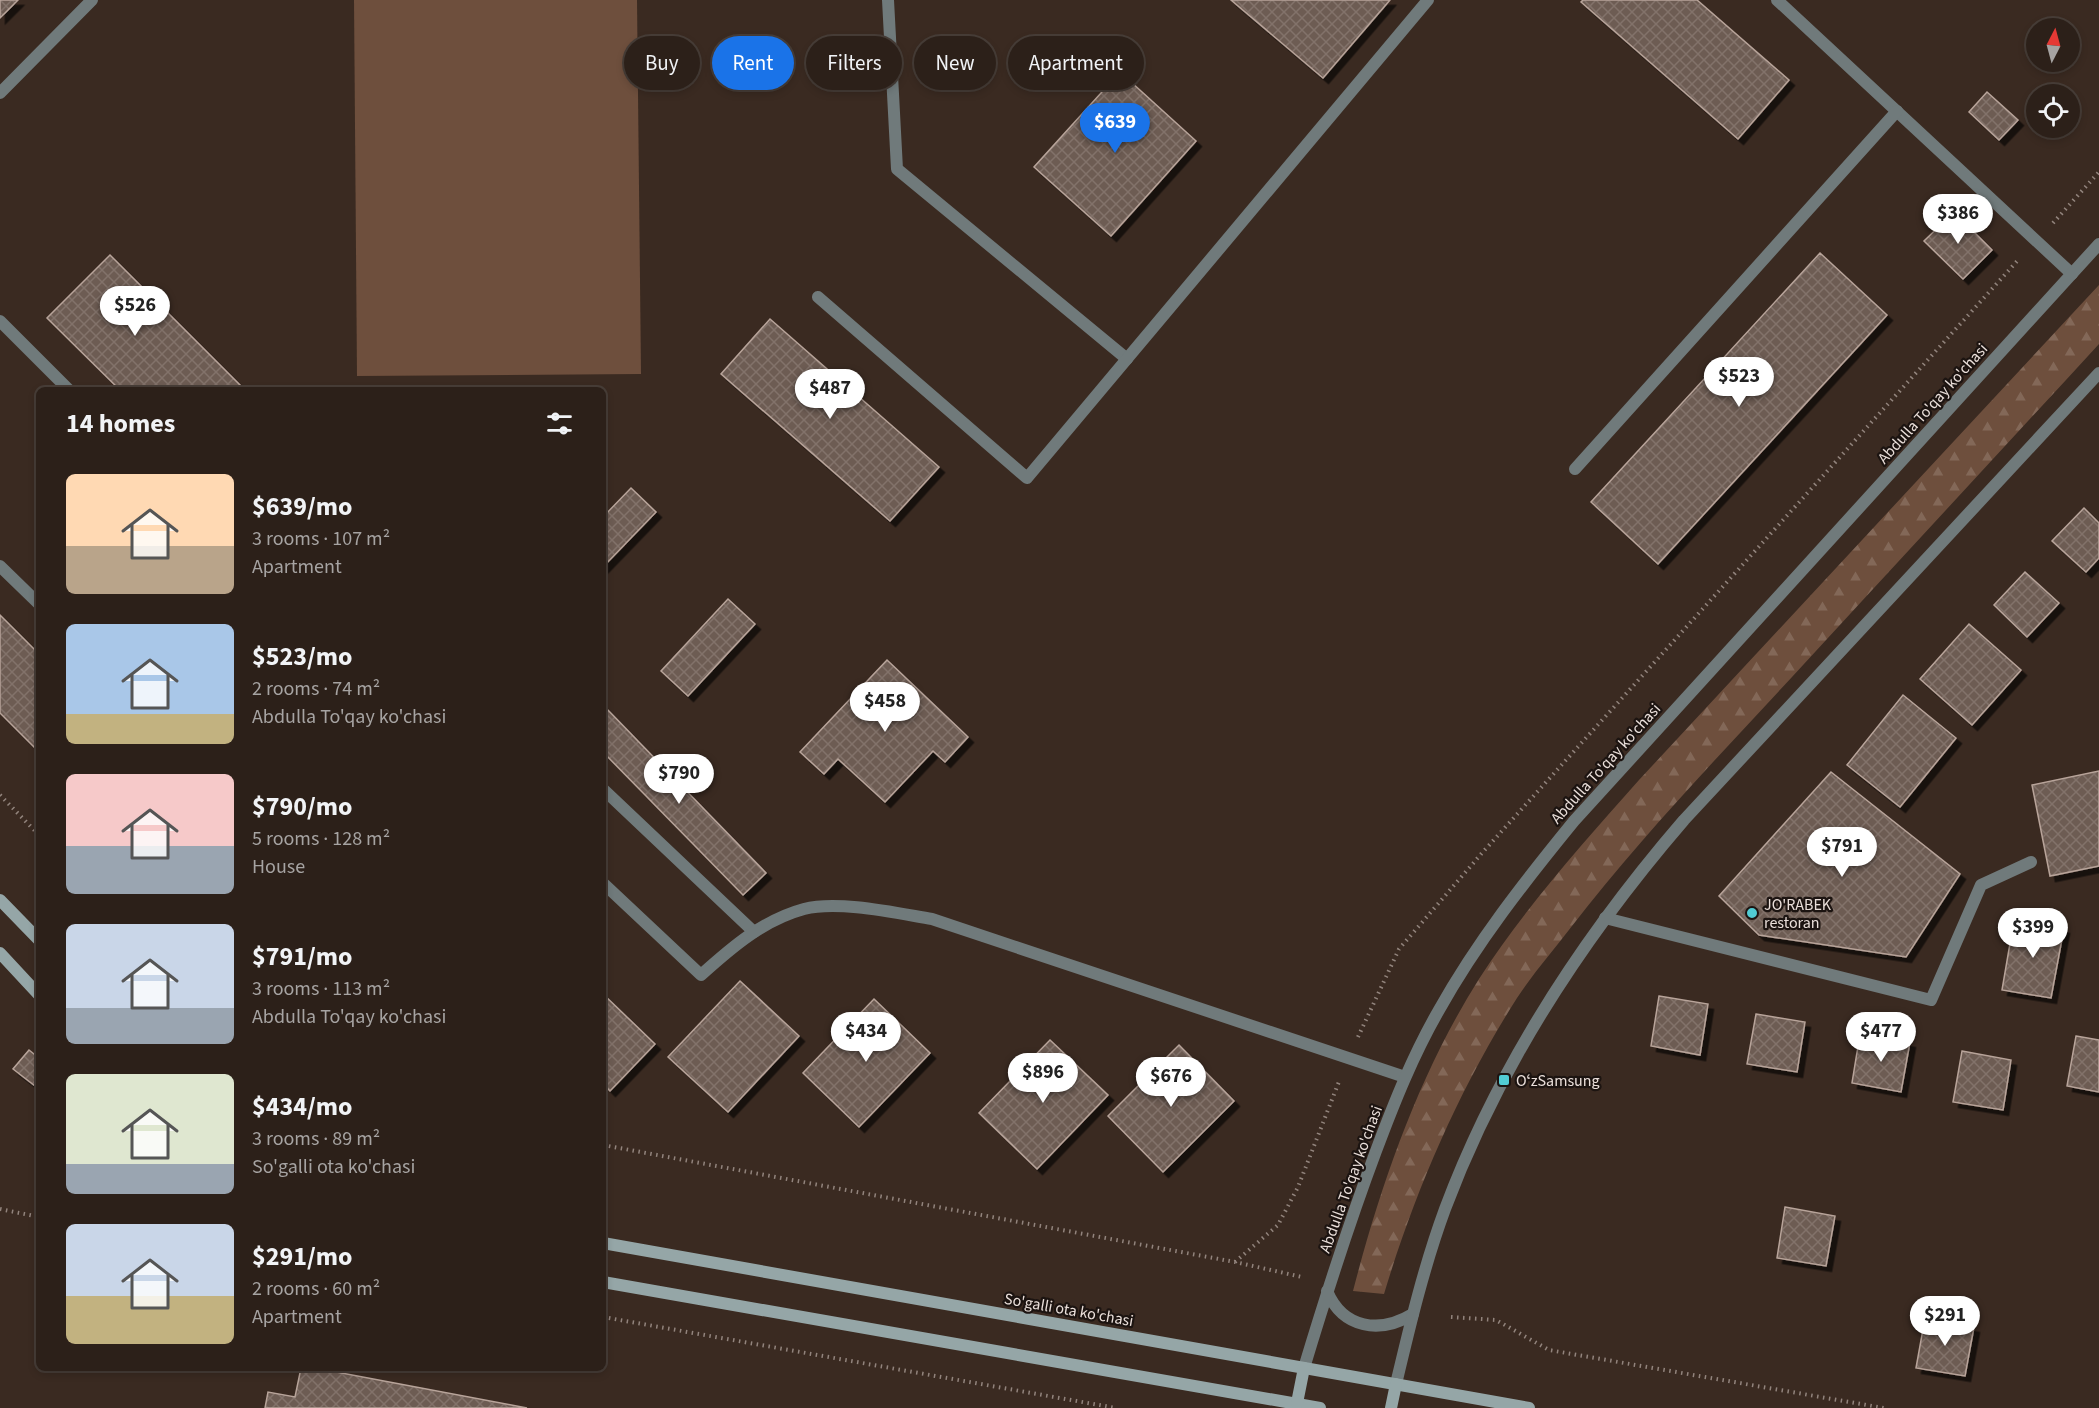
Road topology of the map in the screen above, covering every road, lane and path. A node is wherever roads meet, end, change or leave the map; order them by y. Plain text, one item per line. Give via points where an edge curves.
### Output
1 (92, 0) edge
2 (888, 0) edge
3 (1428, 0) edge
4 (1777, 0) edge
5 (0, 93) edge
6 (1897, 111) junction
7 (2099, 172) edge
8 (2036, 241) junction
9 (2099, 244) edge
10 (2072, 274) junction
11 (818, 297) dead end
12 (0, 321) edge
13 (1127, 359) junction
14 (2099, 373) edge
15 (66, 387) edge
16 (1575, 469) dead end
17 (0, 566) edge
18 (36, 601) edge
19 (606, 792) edge
20 (0, 795) edge
21 (36, 832) edge
22 (2031, 862) dead end
23 (606, 886) edge
24 (0, 900) edge
25 (1605, 918) junction
26 (754, 932) junction
27 (36, 937) edge
28 (0, 953) edge
29 (36, 992) edge
30 (1348, 1058) junction
31 (1405, 1077) junction
32 (606, 1146) edge
33 (0, 1209) edge
34 (36, 1216) edge
35 (606, 1244) edge
36 (1235, 1262) junction
37 (1302, 1277) dead end
38 (606, 1283) edge
39 (1328, 1291) junction
40 (1413, 1314) junction
41 (1451, 1317) dead end
42 (606, 1318) edge
43 (1304, 1368) junction
44 (1396, 1384) junction
45 (1297, 1404) junction
46 (1116, 1408) edge
47 (1320, 1408) edge
48 (1391, 1408) edge
49 (1529, 1408) edge
50 (1884, 1408) edge

1 - 5 street
2 - 13 street via 897,169
3 - 13 street
4 - 6 street
6 - 8 street
6 - 16 street
7 - 8 path
8 - 10 street
8 - 30 path via 1399,949
9 - 10 street, Abdulla To'qay ko'chasi
10 - 31 street, Abdulla To'qay ko'chasi via 1574,821 1477,948 1438,1011
11 - 13 street via 1027,478
12 - 15 street
14 - 25 street via 1684,820
17 - 18 street
19 - 26 street
20 - 21 path
22 - 25 street via 1981,885 1931,1000
23 - 26 street via 701,975
24 - 27 main road
25 - 40 street via 1538,1016 1488,1112 1446,1208
26 - 30 street via 806,908 836,906 932,919
28 - 29 main road
30 - 31 street
30 - 36 path via 1298,1187 1278,1225
31 - 39 street, Abdulla To'qay ko'chasi
32 - 36 path
33 - 34 path
35 - 43 main road, So'galli ota ko'chasi
36 - 37 path
38 - 45 main road
39 - 40 street via 1340,1311 1363,1324 1390,1325
39 - 43 street, Abdulla To'qay ko'chasi
40 - 44 street
41 - 50 path via 1496,1320 1549,1350
42 - 46 path
43 - 44 main road, So'galli ota ko'chasi
43 - 45 main road, Abdulla To'qay ko'chasi
44 - 48 main road
44 - 49 main road, So'galli ota ko'chasi
45 - 47 main road

